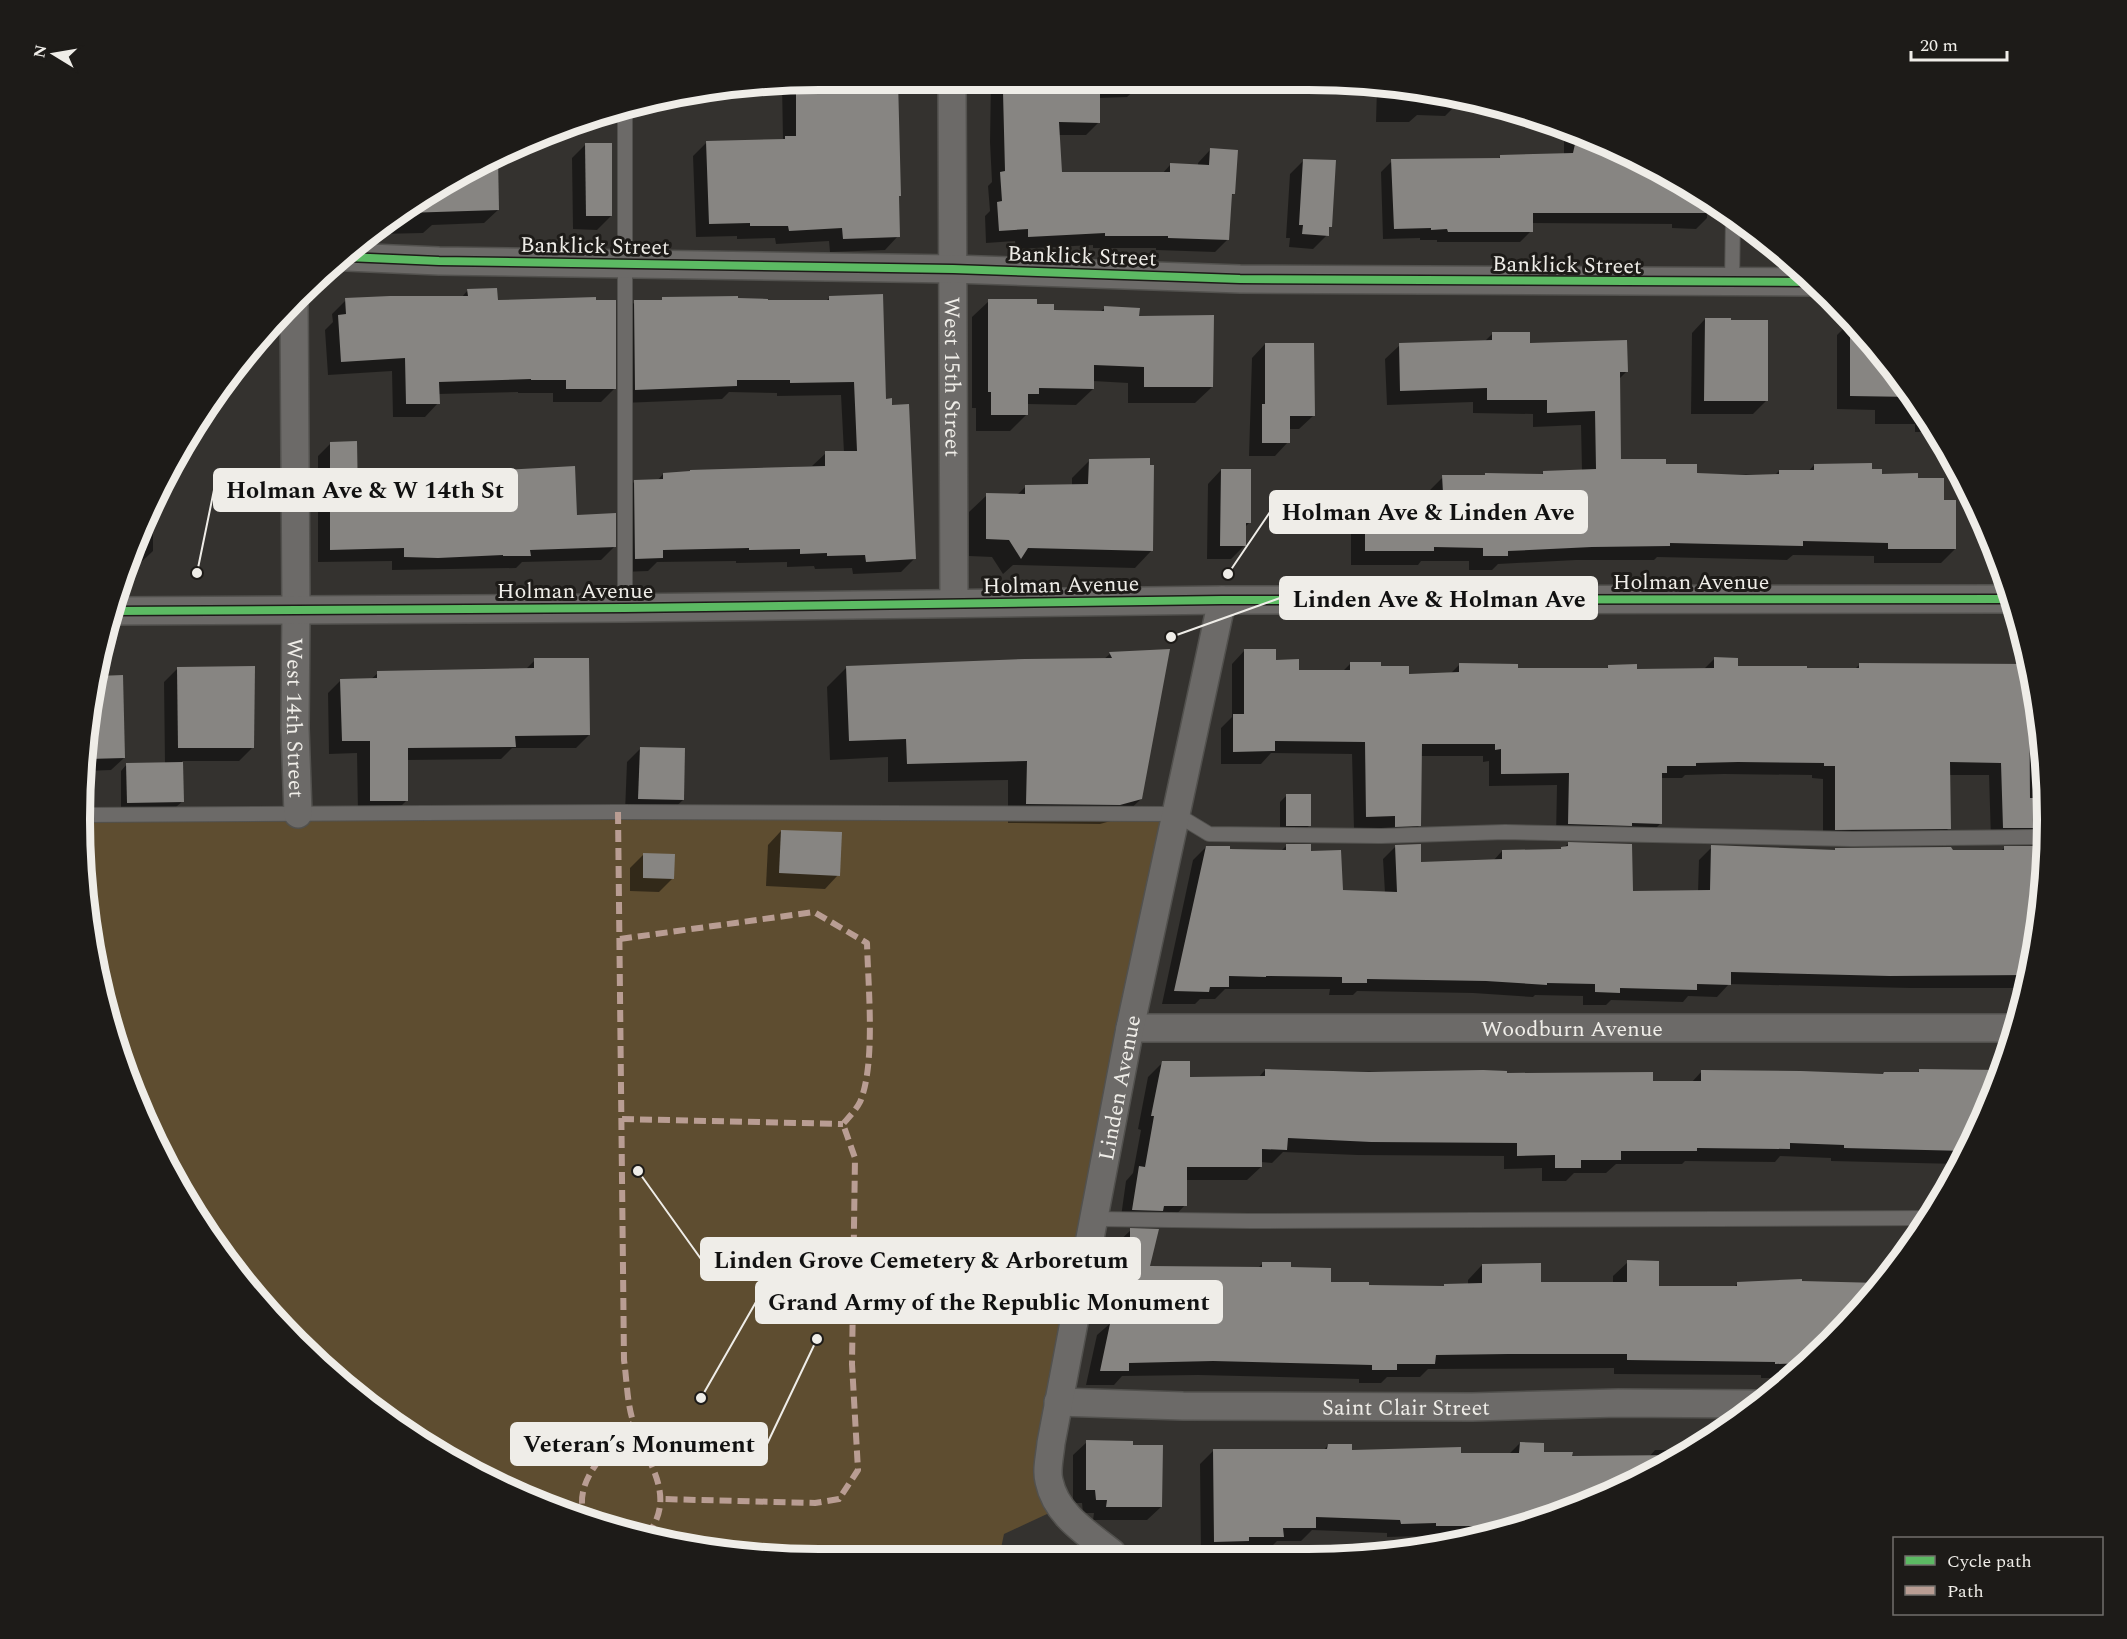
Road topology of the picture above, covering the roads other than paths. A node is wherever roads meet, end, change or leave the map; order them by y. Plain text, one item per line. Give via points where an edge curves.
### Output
1 (952, 90) edge
2 (625, 117) edge
3 (1733, 227) edge
4 (355, 257) edge
5 (624, 263) junction
6 (953, 269) junction
7 (1800, 282) edge
8 (1732, 283) junction
9 (294, 315) edge
10 (2002, 599) edge
11 (1222, 600) junction
12 (954, 603) junction
13 (625, 608) junction
14 (296, 609) junction
15 (121, 611) edge
16 (298, 814) junction
17 (1176, 814) junction
18 (90, 815) edge
19 (2036, 837) edge
20 (1130, 1028) junction
21 (2006, 1028) edge
22 (1918, 1218) edge
23 (1094, 1219) junction
24 (1058, 1402) junction
25 (1744, 1404) edge
26 (1107, 1549) edge

1 - 6 street, West 15th Street
2 - 5 lane
3 - 8 lane
4 - 5 street, Banklick Street
5 - 6 street, Banklick Street
5 - 13 lane
6 - 8 street, Banklick Street via 1240,279
6 - 12 street, West 15th Street
7 - 8 street, Banklick Street
9 - 14 street, West 14th Street
10 - 11 street, Holman Avenue
11 - 12 street, Holman Avenue
11 - 17 street, Linden Avenue
12 - 13 street, Holman Avenue
13 - 14 street, Holman Avenue
14 - 15 street, Holman Avenue
14 - 16 street, West 14th Street
16 - 17 lane
16 - 18 lane
17 - 19 lane via 1209,834 1381,836 1505,832 1852,839
17 - 20 street, Linden Avenue
20 - 21 street, Woodburn Avenue
20 - 23 street, Linden Avenue
22 - 23 lane
23 - 24 street, Linden Avenue
24 - 25 street, Saint Clair Street via 1461,1407
24 - 26 street, Linden Avenue via 1048,1480 1060,1508

